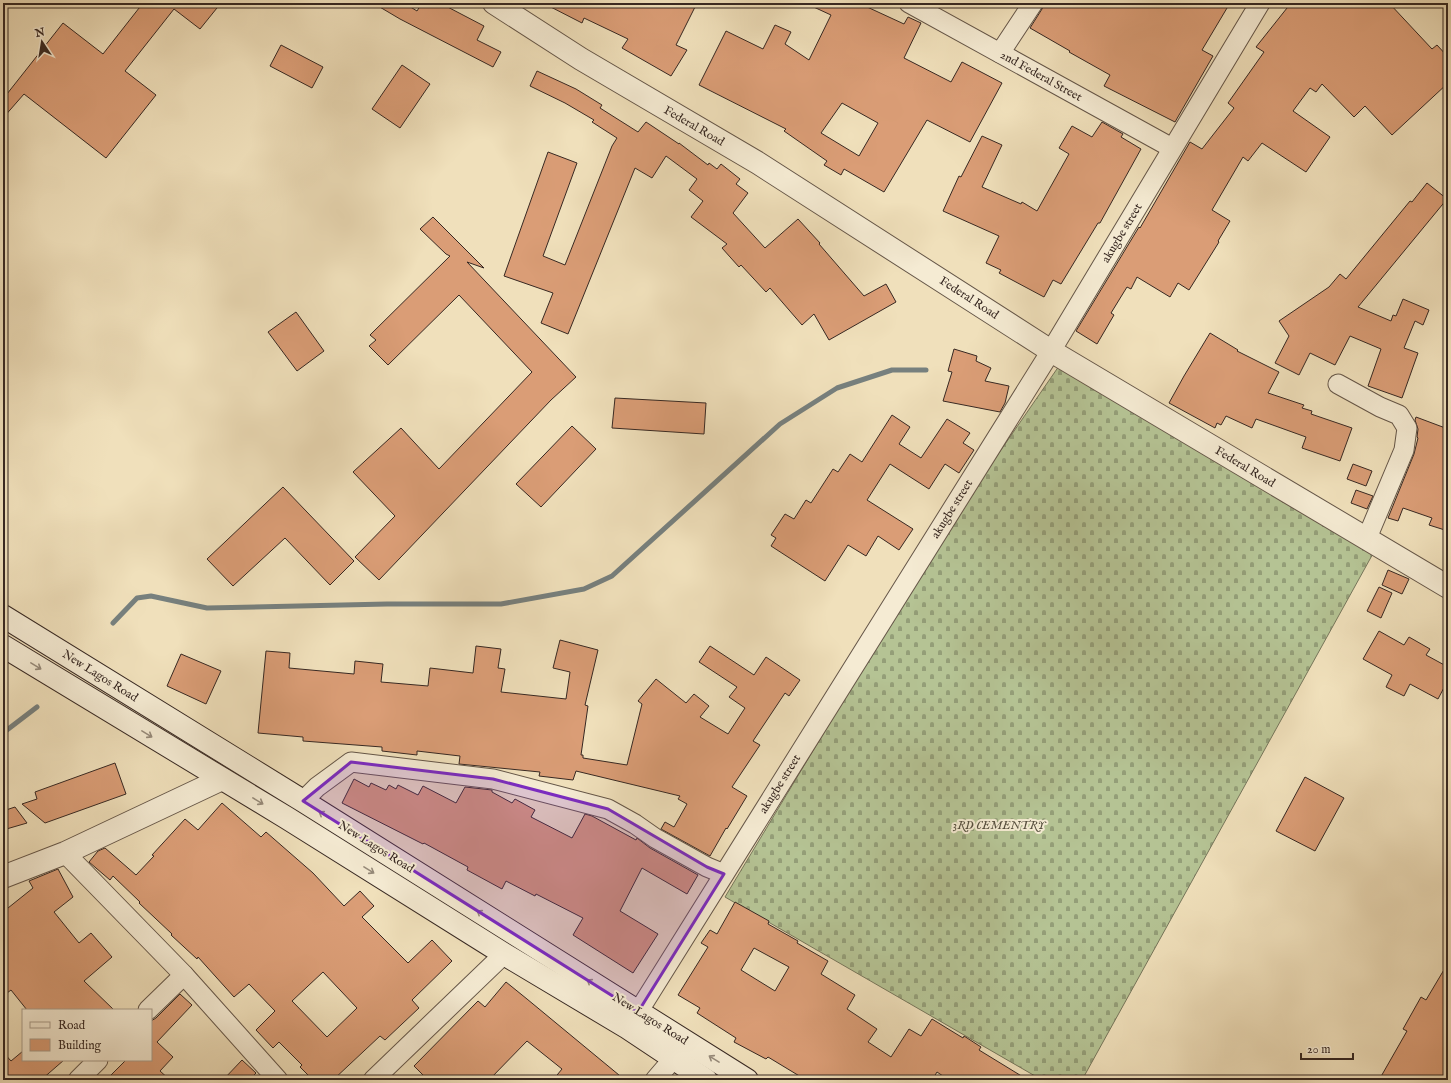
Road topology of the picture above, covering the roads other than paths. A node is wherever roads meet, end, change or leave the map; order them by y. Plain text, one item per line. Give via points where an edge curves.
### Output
1 (494, 3) edge
2 (909, 3) edge
3 (1033, 3) edge
4 (1260, 3) edge
5 (1000, 53) junction
6 (1172, 148) junction
7 (1051, 352) junction
8 (1338, 384) dead end
9 (1366, 538) junction
10 (1448, 586) edge
11 (3, 616) edge
12 (3, 646) edge
13 (222, 779) junction
14 (303, 801) junction
15 (66, 853) junction
16 (724, 874) junction
17 (3, 877) edge
18 (504, 954) junction
19 (184, 974) junction
20 (149, 1009) edge
21 (638, 1012) junction
22 (673, 1059) junction
23 (97, 1061) edge
24 (78, 1080) edge
25 (278, 1080) edge
26 (373, 1080) edge
27 (655, 1080) edge
28 (706, 1080) edge
29 (747, 1080) edge

1 - 7 main road, Federal Road via 581,59 758,163
2 - 5 street, 2nd Federal Street
3 - 5 street
4 - 6 street, akugbe street
5 - 6 street, 2nd Federal Street
6 - 7 street, akugbe street
7 - 9 main road, Federal Road
7 - 16 street, akugbe street
8 - 9 street via 1399,415 1407,428 1404,450
9 - 10 main road, Federal Road
11 - 14 main road, New Lagos Road
12 -> 13 main road, New Lagos Road
13 - 15 main road
13 -> 18 main road, New Lagos Road
14 - 16 street via 317,787 351,762 492,779 608,809 707,868
21 -> 14 main road, New Lagos Road
15 - 17 main road
15 - 19 street
16 - 21 street, akugbe street
18 - 22 main road, New Lagos Road via 628,1028
18 - 26 street
19 - 20 street
19 - 25 street
29 -> 21 main road, New Lagos Road
22 - 27 street
22 - 28 main road, New Lagos Road
23 - 24 street

